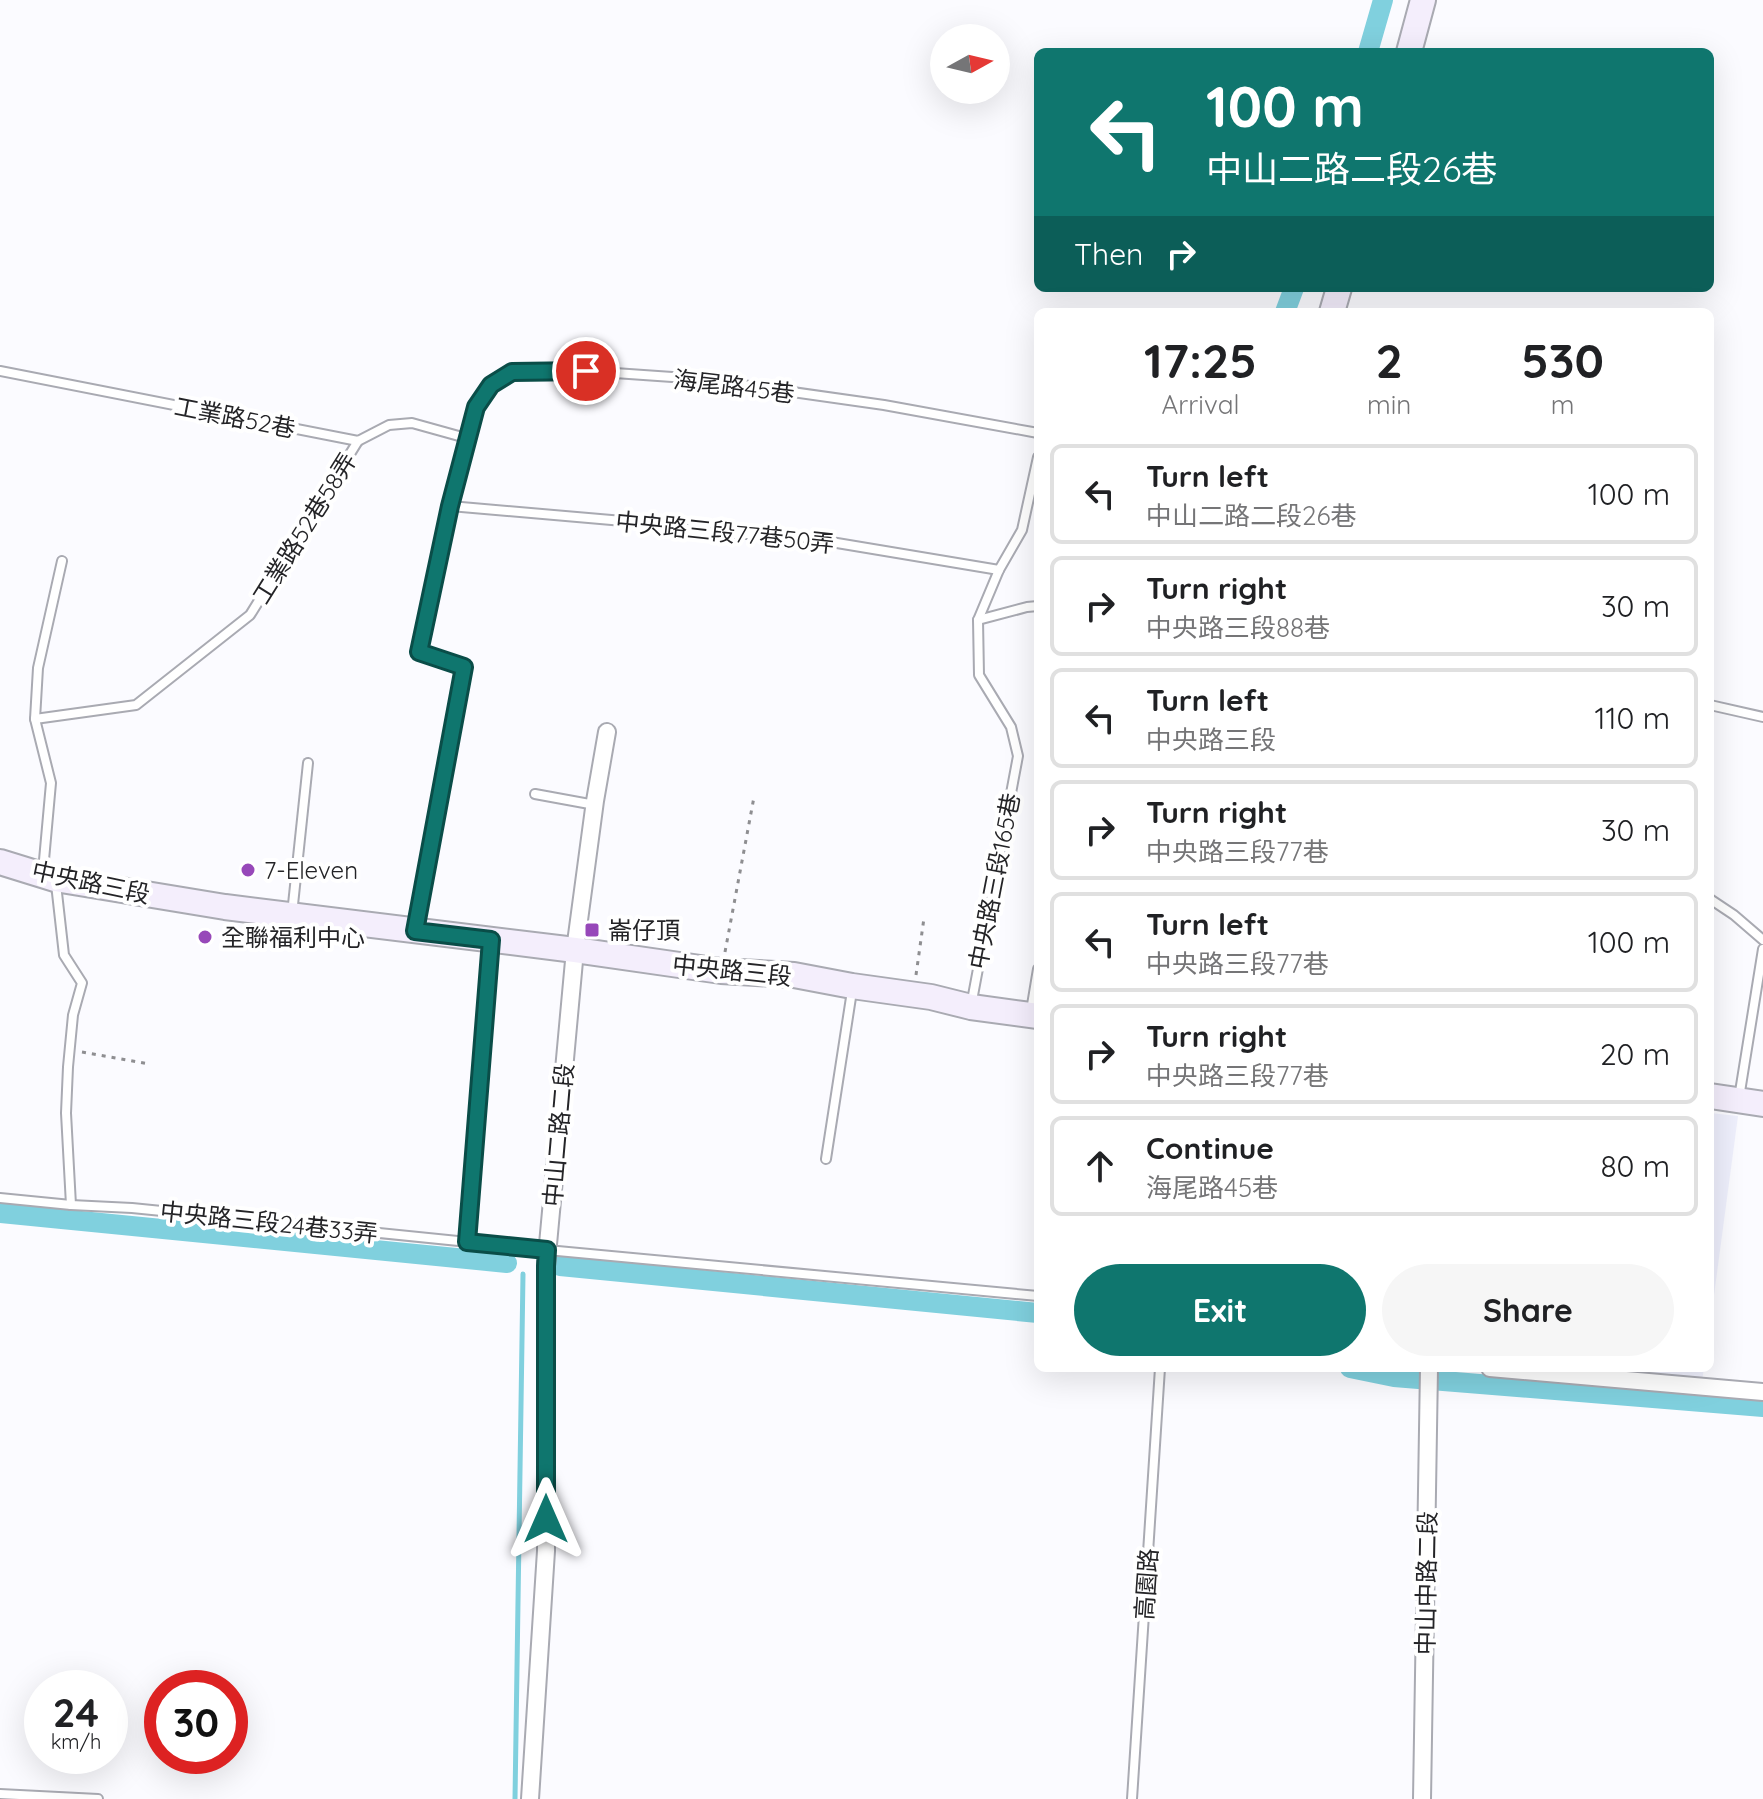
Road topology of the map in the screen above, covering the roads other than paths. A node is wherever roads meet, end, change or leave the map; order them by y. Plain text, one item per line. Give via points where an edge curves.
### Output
1 (1423, 0) edge
2 (1410, 48) edge
3 (0, 371) edge
4 (1034, 432) edge
5 (466, 438) junction
6 (358, 441) junction
7 (1034, 475) edge
8 (450, 506) junction
9 (62, 561) dead end
10 (999, 570) junction
11 (1034, 606) edge
12 (978, 620) junction
13 (1714, 706) edge
14 (1763, 717) edge
15 (35, 719) junction
16 (607, 732) dead end
17 (308, 763) dead end
18 (535, 794) dead end
19 (595, 805) junction
20 (0, 862) edge
21 (49, 877) junction
22 (1714, 902) edge
23 (292, 915) junction
24 (415, 931) junction
25 (491, 940) junction
26 (1763, 940) edge
27 (1763, 949) edge
28 (575, 950) junction
29 (852, 986) junction
30 (971, 1007) junction
31 (1034, 1015) edge
32 (1714, 1097) edge
33 (1739, 1100) junction
34 (1763, 1104) edge
35 (826, 1159) dead end
36 (0, 1198) edge
37 (71, 1205) junction
38 (467, 1242) junction
39 (547, 1250) junction
40 (1034, 1296) edge
41 (1160, 1372) edge
42 (1429, 1372) edge
43 (1536, 1372) edge
44 (1763, 1392) edge
45 (0, 1794) edge
46 (98, 1799) edge
47 (530, 1799) edge
48 (1132, 1799) edge
49 (1422, 1799) edge

1 - 2 street
3 - 6 lane, 工業路52巷
4 - 5 lane, 海尾路45巷 via 701,379 586,371 512,372 491,385 476,407
5 - 6 lane via 412,423 389,425
5 - 8 lane, 海尾路45巷
6 - 15 lane, 工業路52巷58弄 via 250,615 136,705
7 - 10 lane via 1022,530
8 - 10 lane, 中央路三段77巷50弄 via 722,534 783,534
8 - 24 lane, 海尾路45巷 via 419,652 464,667
9 - 15 lane via 38,668
10 - 12 lane
11 - 12 lane
12 - 30 lane, 中央路三段165巷 via 979,675 1011,727 1018,756
13 - 14 lane
15 - 21 lane via 51,783
16 - 19 street, 中山二路二段
17 - 23 lane
18 - 19 lane
19 - 28 street, 中山二路二段
20 - 21 street, 中央路三段
21 - 23 street, 中央路三段
21 - 37 lane via 64,955 82,983 73,1015 66,1113
22 - 26 lane
23 - 24 street, 中央路三段
24 - 25 street, 中央路三段
25 - 28 street, 中央路三段
25 - 38 lane
27 - 33 lane
28 - 29 street, 中央路三段
28 - 39 street, 中山二路二段
29 - 30 street, 中央路三段
29 - 35 lane
30 - 31 street, 中央路三段
32 - 33 street
33 - 34 street
36 - 37 lane, 中央路三段24巷33弄
37 - 38 lane, 中央路三段24巷33弄
38 - 39 lane, 中央路三段24巷33弄
39 - 40 lane, 中央路三段24巷33弄
39 - 47 street, 中山二路二段 via 546,1551
41 - 48 lane, 高園路
42 - 49 street, 中山中路二段
43 - 44 street
45 - 46 lane

